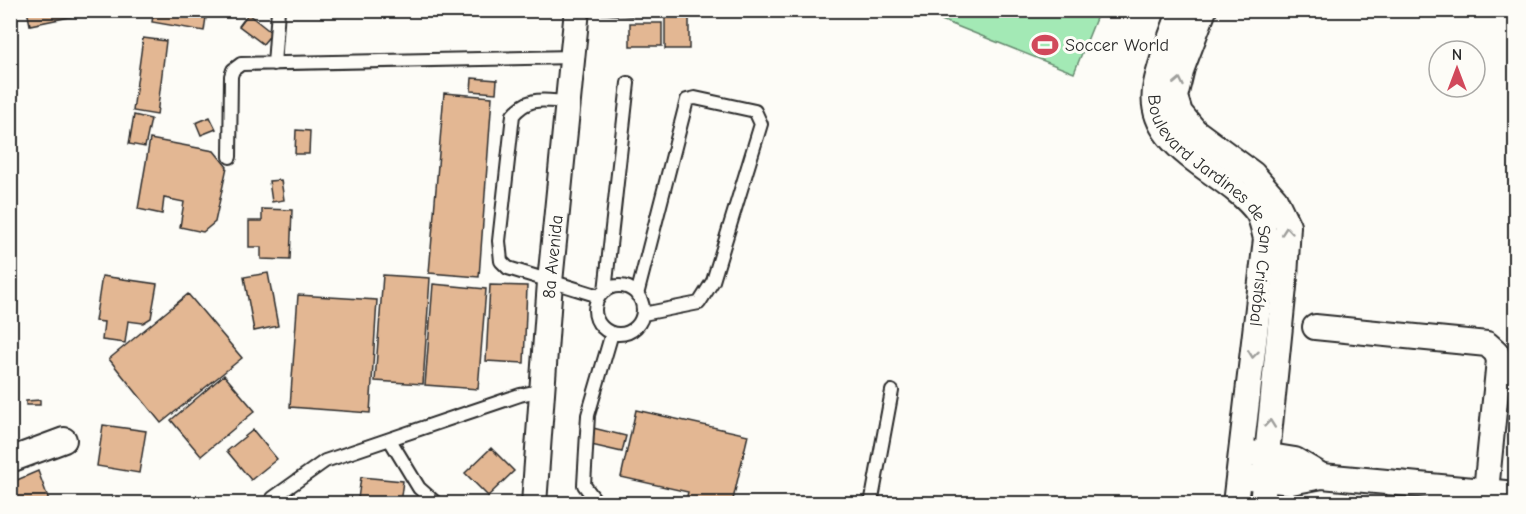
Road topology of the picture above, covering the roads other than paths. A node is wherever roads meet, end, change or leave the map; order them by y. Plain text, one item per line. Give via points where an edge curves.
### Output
1 (278, 10) edge
2 (576, 10) edge
3 (1181, 10) edge
4 (1204, 10) edge
5 (573, 57) junction
6 (274, 64) junction
7 (628, 83) dead end
8 (568, 102) junction
9 (230, 157) dead end
10 (550, 282) junction
11 (602, 293) junction
12 (638, 295) junction
13 (643, 314) junction
14 (1315, 327) dead end
15 (612, 333) junction
16 (543, 390) junction
17 (892, 391) dead end
18 (64, 440) dead end
19 (390, 440) junction
20 (1241, 451) junction
21 (10, 460) edge
22 (1274, 468) junction
23 (1239, 475) junction
24 (1486, 491) junction
25 (1515, 494) edge
26 (268, 504) edge
27 (437, 504) edge
28 (534, 504) edge
29 (598, 504) edge
30 (871, 504) edge
31 (1235, 504) edge
32 (1262, 504) edge

1 - 6 lane
2 - 5 street, 8a Avenida
3 -> 20 street, Boulevard Jardines de San Cristóbal via 1155,85 1154,109 1177,145 1239,192 1259,215 1266,239
22 -> 4 street, Boulevard Jardines de San Cristóbal via 1288,226 1275,199 1253,174 1195,131 1180,113 1175,97
5 - 6 lane
5 - 8 street, 8a Avenida
6 - 9 lane via 241,64 233,70
7 - 11 lane
8 - 10 street, 8a Avenida
8 - 10 lane via 533,101 522,105 513,115 501,230 501,261 508,268
10 - 11 lane
10 - 16 street, 8a Avenida
11 - 12 lane via 619,286
11 - 15 lane via 596,318 599,325
12 - 13 lane
12 - 13 lane via 687,100 694,98 755,111 761,124 713,281 699,303
13 - 15 lane via 628,333
14 - 24 street via 1487,344 1496,352 1499,360
15 - 29 lane via 588,416 584,485
16 - 19 lane
16 - 28 street, 8a Avenida
17 - 30 lane
18 - 21 street
19 - 26 lane via 325,461
19 - 27 lane via 418,488
20 - 22 street
20 - 23 street, Boulevard Jardines de San Cristóbal
22 - 23 street
22 - 24 street via 1295,460 1322,476
22 - 32 street, Boulevard Jardines de San Cristóbal
23 - 31 street, Boulevard Jardines de San Cristóbal
24 - 25 street

